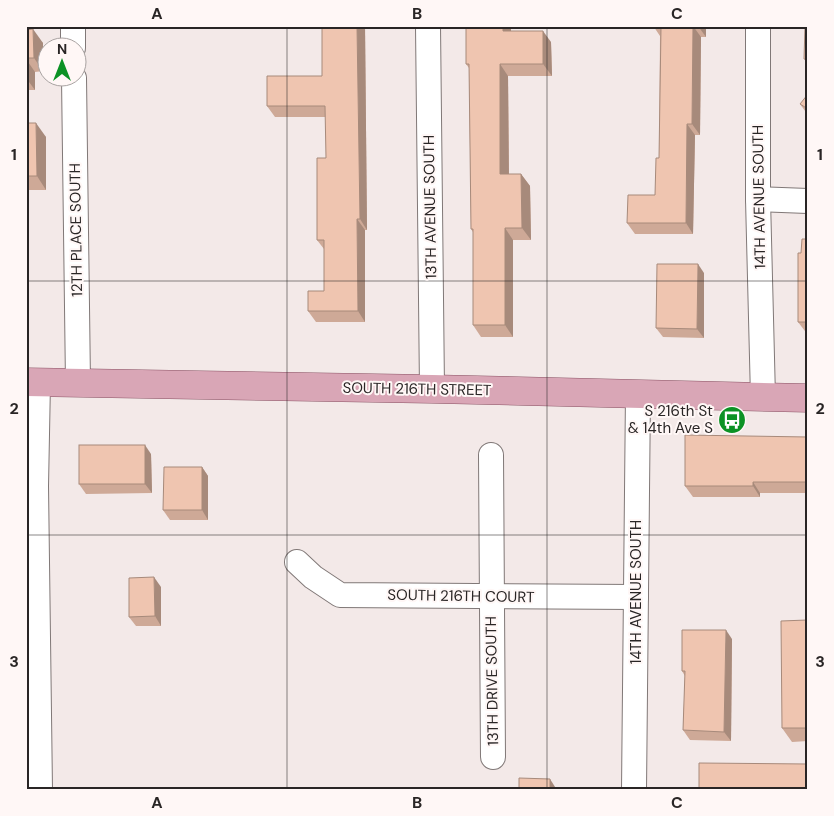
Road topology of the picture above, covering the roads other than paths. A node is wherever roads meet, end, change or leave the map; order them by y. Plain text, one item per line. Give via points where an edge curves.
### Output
1 (428, 26) edge
2 (758, 26) edge
3 (74, 88) edge
4 (758, 199) junction
5 (808, 201) edge
6 (32, 382) edge
7 (78, 383) junction
8 (432, 389) junction
9 (638, 394) junction
10 (763, 397) junction
11 (808, 398) edge
12 (491, 455) dead end
13 (296, 562) dead end
14 (491, 597) junction
15 (636, 597) junction
16 (494, 758) dead end
17 (40, 790) edge
18 (634, 790) edge

1 - 8 street, 13TH AVENUE SOUTH
2 - 4 street, 14TH AVENUE SOUTH
3 - 7 street, 12TH PLACE SOUTH
4 - 5 street
4 - 10 street, 14TH AVENUE SOUTH
6 - 7 main road, SOUTH 216TH STREET
6 - 17 street
7 - 8 main road, SOUTH 216TH STREET
8 - 9 main road, SOUTH 216TH STREET
9 - 10 main road, SOUTH 216TH STREET
9 - 15 street, 14TH AVENUE SOUTH
10 - 11 main road, SOUTH 216TH STREET
12 - 14 street, 13TH DRIVE SOUTH
13 - 14 street, SOUTH 216TH COURT via 340,595
14 - 15 street, SOUTH 216TH COURT
14 - 16 street, 13TH DRIVE SOUTH
15 - 18 street, 14TH AVENUE SOUTH

